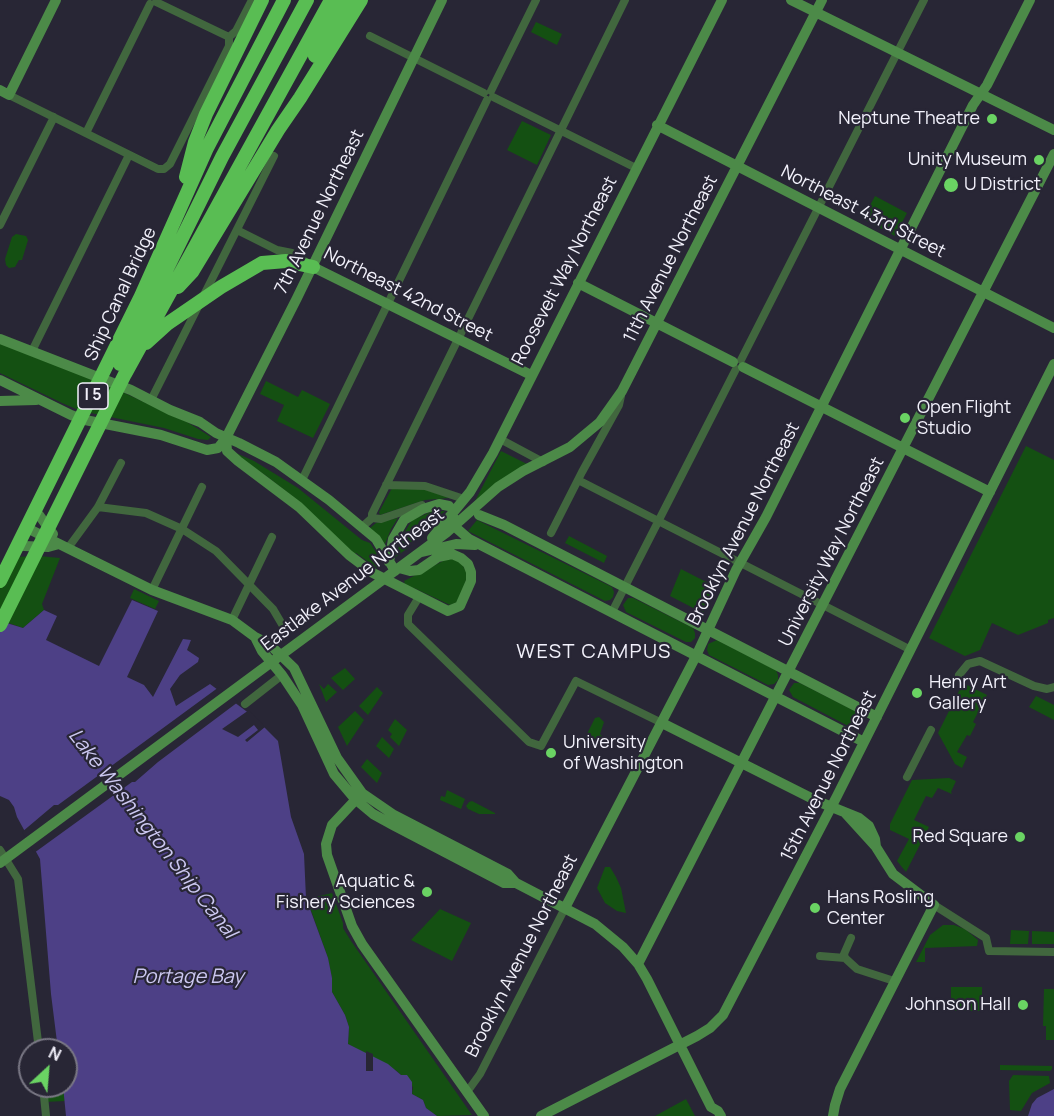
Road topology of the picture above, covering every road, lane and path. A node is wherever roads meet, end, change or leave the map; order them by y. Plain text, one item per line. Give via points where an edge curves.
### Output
1 (56, 0) edge
2 (252, 0) edge
3 (262, 0) edge
4 (284, 0) edge
5 (308, 0) edge
6 (331, 0) edge
7 (346, 0) edge
8 (361, 0) edge
9 (442, 0) edge
10 (536, 0) edge
11 (625, 0) edge
12 (722, 0) edge
13 (791, 0) edge
14 (822, 0) edge
15 (924, 0) edge
16 (1030, 0) edge
17 (153, 1) edge
18 (816, 12) junction
19 (370, 36) dead end
20 (229, 37) junction
21 (898, 53) junction
22 (414, 58) junction
23 (4, 93) edge
24 (981, 94) junction
25 (489, 95) junction
26 (54, 117) junction
27 (657, 125) junction
28 (278, 130) junction
29 (1054, 130) edge
30 (561, 131) junction
31 (86, 133) junction
32 (201, 145) junction
33 (1054, 154) edge
34 (129, 155) junction
35 (274, 156) dead end
36 (631, 165) junction
37 (737, 167) junction
38 (818, 208) junction
39 (0, 225) edge
40 (237, 230) junction
41 (900, 250) junction
42 (313, 267) junction
43 (578, 283) junction
44 (984, 292) junction
45 (387, 303) junction
46 (156, 304) junction
47 (657, 323) junction
48 (1054, 328) edge
49 (0, 339) edge
50 (459, 339) junction
51 (32, 351) junction
52 (1054, 364) edge
53 (738, 365) junction
54 (531, 375) junction
55 (0, 380) edge
56 (622, 391) junction
57 (39, 400) junction
58 (151, 400) junction
59 (0, 401) edge
60 (101, 404) junction
61 (822, 407) junction
62 (85, 420) junction
63 (226, 438) junction
64 (500, 439) junction
65 (904, 448) junction
66 (543, 462) junction
67 (121, 463) dead end
68 (302, 480) junction
69 (578, 480) junction
70 (386, 485) junction
71 (202, 487) dead end
72 (990, 492) junction
73 (463, 501) junction
74 (444, 505) joint
75 (98, 507) junction
76 (477, 511) junction
77 (39, 515) junction
78 (372, 518) junction
79 (659, 522) junction
80 (450, 523) junction
81 (362, 527) junction
82 (32, 530) junction
83 (182, 530) junction
84 (551, 533) dead end
85 (272, 537) dead end
86 (482, 545) junction
87 (24, 546) junction
88 (64, 546) junction
89 (422, 550) junction
90 (0, 559) edge
91 (740, 563) junction
92 (393, 569) junction
93 (0, 581) edge
94 (249, 586) junction
95 (624, 588) junction
96 (152, 590) junction
97 (419, 597) junction
98 (0, 605) edge
99 (824, 606) junction
100 (612, 612) junction
101 (232, 620) junction
102 (0, 625) edge
103 (708, 630) junction
104 (286, 631) dead end
105 (255, 637) junction
106 (911, 650) junction
107 (696, 656) junction
108 (789, 673) junction
109 (282, 675) junction
110 (959, 675) dead end
111 (1054, 687) edge
112 (776, 698) junction
113 (245, 704) dead end
114 (877, 717) junction
115 (662, 723) junction
116 (932, 730) dead end
117 (864, 742) junction
118 (742, 764) junction
119 (907, 777) dead end
120 (358, 796) junction
121 (832, 807) junction
122 (0, 849) edge
123 (0, 863) edge
124 (934, 905) junction
125 (564, 908) junction
126 (851, 938) dead end
127 (1054, 952) edge
128 (820, 956) dead end
129 (845, 958) junction
130 (638, 964) junction
131 (891, 980) dead end
132 (38, 1038) edge
133 (680, 1044) junction
134 (467, 1092) junction
135 (44, 1098) edge
136 (711, 1112) edge
137 (46, 1116) edge
138 (484, 1116) edge
139 (542, 1116) edge
140 (721, 1116) edge
141 (833, 1116) edge

1 - 23 street
2 - 20 street
3 - 32 highway via 227,70
4 - 32 highway
5 - 46 highway via 222,157
6 - 46 highway, I 5
7 - 28 highway
8 - 28 highway
9 - 22 street, 7th Avenue Northeast
10 - 25 street
11 - 30 street
12 - 27 street
13 - 18 street
14 - 18 street, 11th Avenue Northeast
15 - 21 street
16 - 24 street, Brooklyn Avenue Northeast
17 - 20 street
17 - 31 street
18 - 21 street
18 - 37 street, 11th Avenue Northeast
19 - 22 street
20 - 34 street via 229,46 170,164 160,169
21 - 24 street
21 - 38 street
22 - 25 street
22 - 42 street, 7th Avenue Northeast
23 - 26 street
24 - 29 street
24 - 41 street, Brooklyn Avenue Northeast
25 - 30 street
25 - 45 street
26 - 31 street
26 - 39 street
27 - 36 street, Roosevelt Way Northeast
27 - 37 street, Northeast 43rd Street
28 - 46 highway via 192,272
30 - 36 street
30 - 50 street
31 - 34 street
32 - 93 highway, Ship Canal Bridge / I 5 via 141,297
33 - 44 street, University Way Northeast
34 - 51 street
35 - 40 street
36 - 43 street, Roosevelt Way Northeast
37 - 38 street, Northeast 43rd Street
37 - 47 street, 11th Avenue Northeast
38 - 41 street, Northeast 43rd Street
38 - 53 street
40 - 42 street, Northeast 42nd Street via 292,253
40 - 58 street
41 - 44 street, Northeast 43rd Street
41 - 61 street, Brooklyn Avenue Northeast
42 - 45 street, Northeast 42nd Street
42 - 60 highway via 268,261 221,287 146,342
42 - 63 street, 7th Avenue Northeast
43 - 47 street
43 - 54 street, Roosevelt Way Northeast
44 - 48 street, Northeast 43rd Street
44 - 65 street, University Way Northeast
45 - 50 street, Northeast 42nd Street
45 - 68 street
46 - 60 highway, Ship Canal Bridge
46 - 102 highway, Ship Canal Bridge / I 5
47 - 53 street
47 - 56 street, 11th Avenue Northeast
49 - 51 street
50 - 54 street, Northeast 42nd Street
50 - 70 street
51 - 58 street
52 - 72 street, 15th Avenue Northeast
53 - 61 street
53 - 79 street
54 - 64 street, Roosevelt Way Northeast
55 - 57 street
56 - 66 street, Eastlake Avenue Northeast via 593,429
56 - 69 street, 11th Avenue Northeast via 619,405
57 - 59 street
57 - 62 street
58 - 63 street
60 - 98 highway, Ship Canal Bridge
61 - 65 street
61 - 91 street, Brooklyn Avenue Northeast
62 - 63 street via 161,435 207,450 215,450
62 - 77 street
63 - 68 street via 257,451
63 - 97 street via 227,451 299,507 356,561
64 - 66 street
64 - 73 street, Roosevelt Way Northeast
65 - 72 street
65 - 99 street, University Way Northeast
66 - 76 street, Eastlake Avenue Northeast via 506,482
67 - 75 street
68 - 81 street
69 - 79 street
69 - 84 street, 11th Avenue Northeast
70 - 73 street via 425,486
70 - 78 street
71 - 83 street
72 - 106 street, 15th Avenue Northeast
73 - 80 street, Roosevelt Way Northeast
74 - 78 street via 423,505 381,519
74 - 92 street via 417,512 401,524 391,544
75 - 83 street via 146,513
75 - 88 street
76 - 80 street, Eastlake Avenue Northeast
76 - 95 street
77 - 82 street
77 - 88 street
78 - 81 street
79 - 91 street
79 - 95 street
80 - 86 street
80 - 89 street, Eastlake Avenue Northeast
81 - 92 street via 379,542
82 - 87 street
82 - 88 street
83 - 94 street via 216,551
83 - 96 street
85 - 94 street
86 - 89 street via 456,544
86 - 100 street
87 - 88 street
87 - 90 street via 12,557
88 - 96 street
89 - 92 street, Eastlake Avenue Northeast
91 - 99 street
91 - 103 street, Brooklyn Avenue Northeast
92 - 97 street via 419,570 447,554 465,560 471,572 470,586 460,606 445,611
92 - 123 street, Eastlake Avenue Northeast
94 - 101 street
94 - 104 street via 273,609
95 - 100 street
95 - 103 street
96 - 101 street
97 - 115 street via 408,615 408,624 529,742 542,746 576,681
99 - 106 street
99 - 108 street, University Way Northeast
100 - 107 street
101 - 105 street
103 - 107 street, Brooklyn Avenue Northeast
103 - 108 street
105 - 109 street
105 - 120 street via 269,644 294,668
106 - 114 street, 15th Avenue Northeast
107 - 112 street
107 - 115 street, Brooklyn Avenue Northeast
108 - 112 street, University Way Northeast
108 - 114 street
109 - 113 street
109 - 120 street via 302,705 334,774
110 - 111 street via 968,664 980,661 1034,686
112 - 117 street
112 - 118 street, University Way Northeast
114 - 117 street, 15th Avenue Northeast
115 - 118 street
115 - 125 street, Brooklyn Avenue Northeast
116 - 119 street
117 - 121 street, 15th Avenue Northeast
118 - 121 street
118 - 130 street, University Way Northeast
120 - 125 street via 508,874 516,884
120 - 134 street via 332,825 326,844 352,926
121 - 124 street via 846,814 876,847 893,874
121 - 133 street, 15th Avenue Northeast via 726,1011 710,1028
122 - 132 street via 18,879
124 - 127 street via 986,938 989,951
124 - 141 street via 840,1089
125 - 130 street via 608,934
125 - 134 street, Brooklyn Avenue Northeast via 480,1074
126 - 129 street
128 - 129 street
129 - 131 street via 857,969
130 - 133 street
133 - 136 street
133 - 139 street, 15th Avenue Northeast
134 - 138 street
135 - 137 street
136 - 140 street via 718,1111

